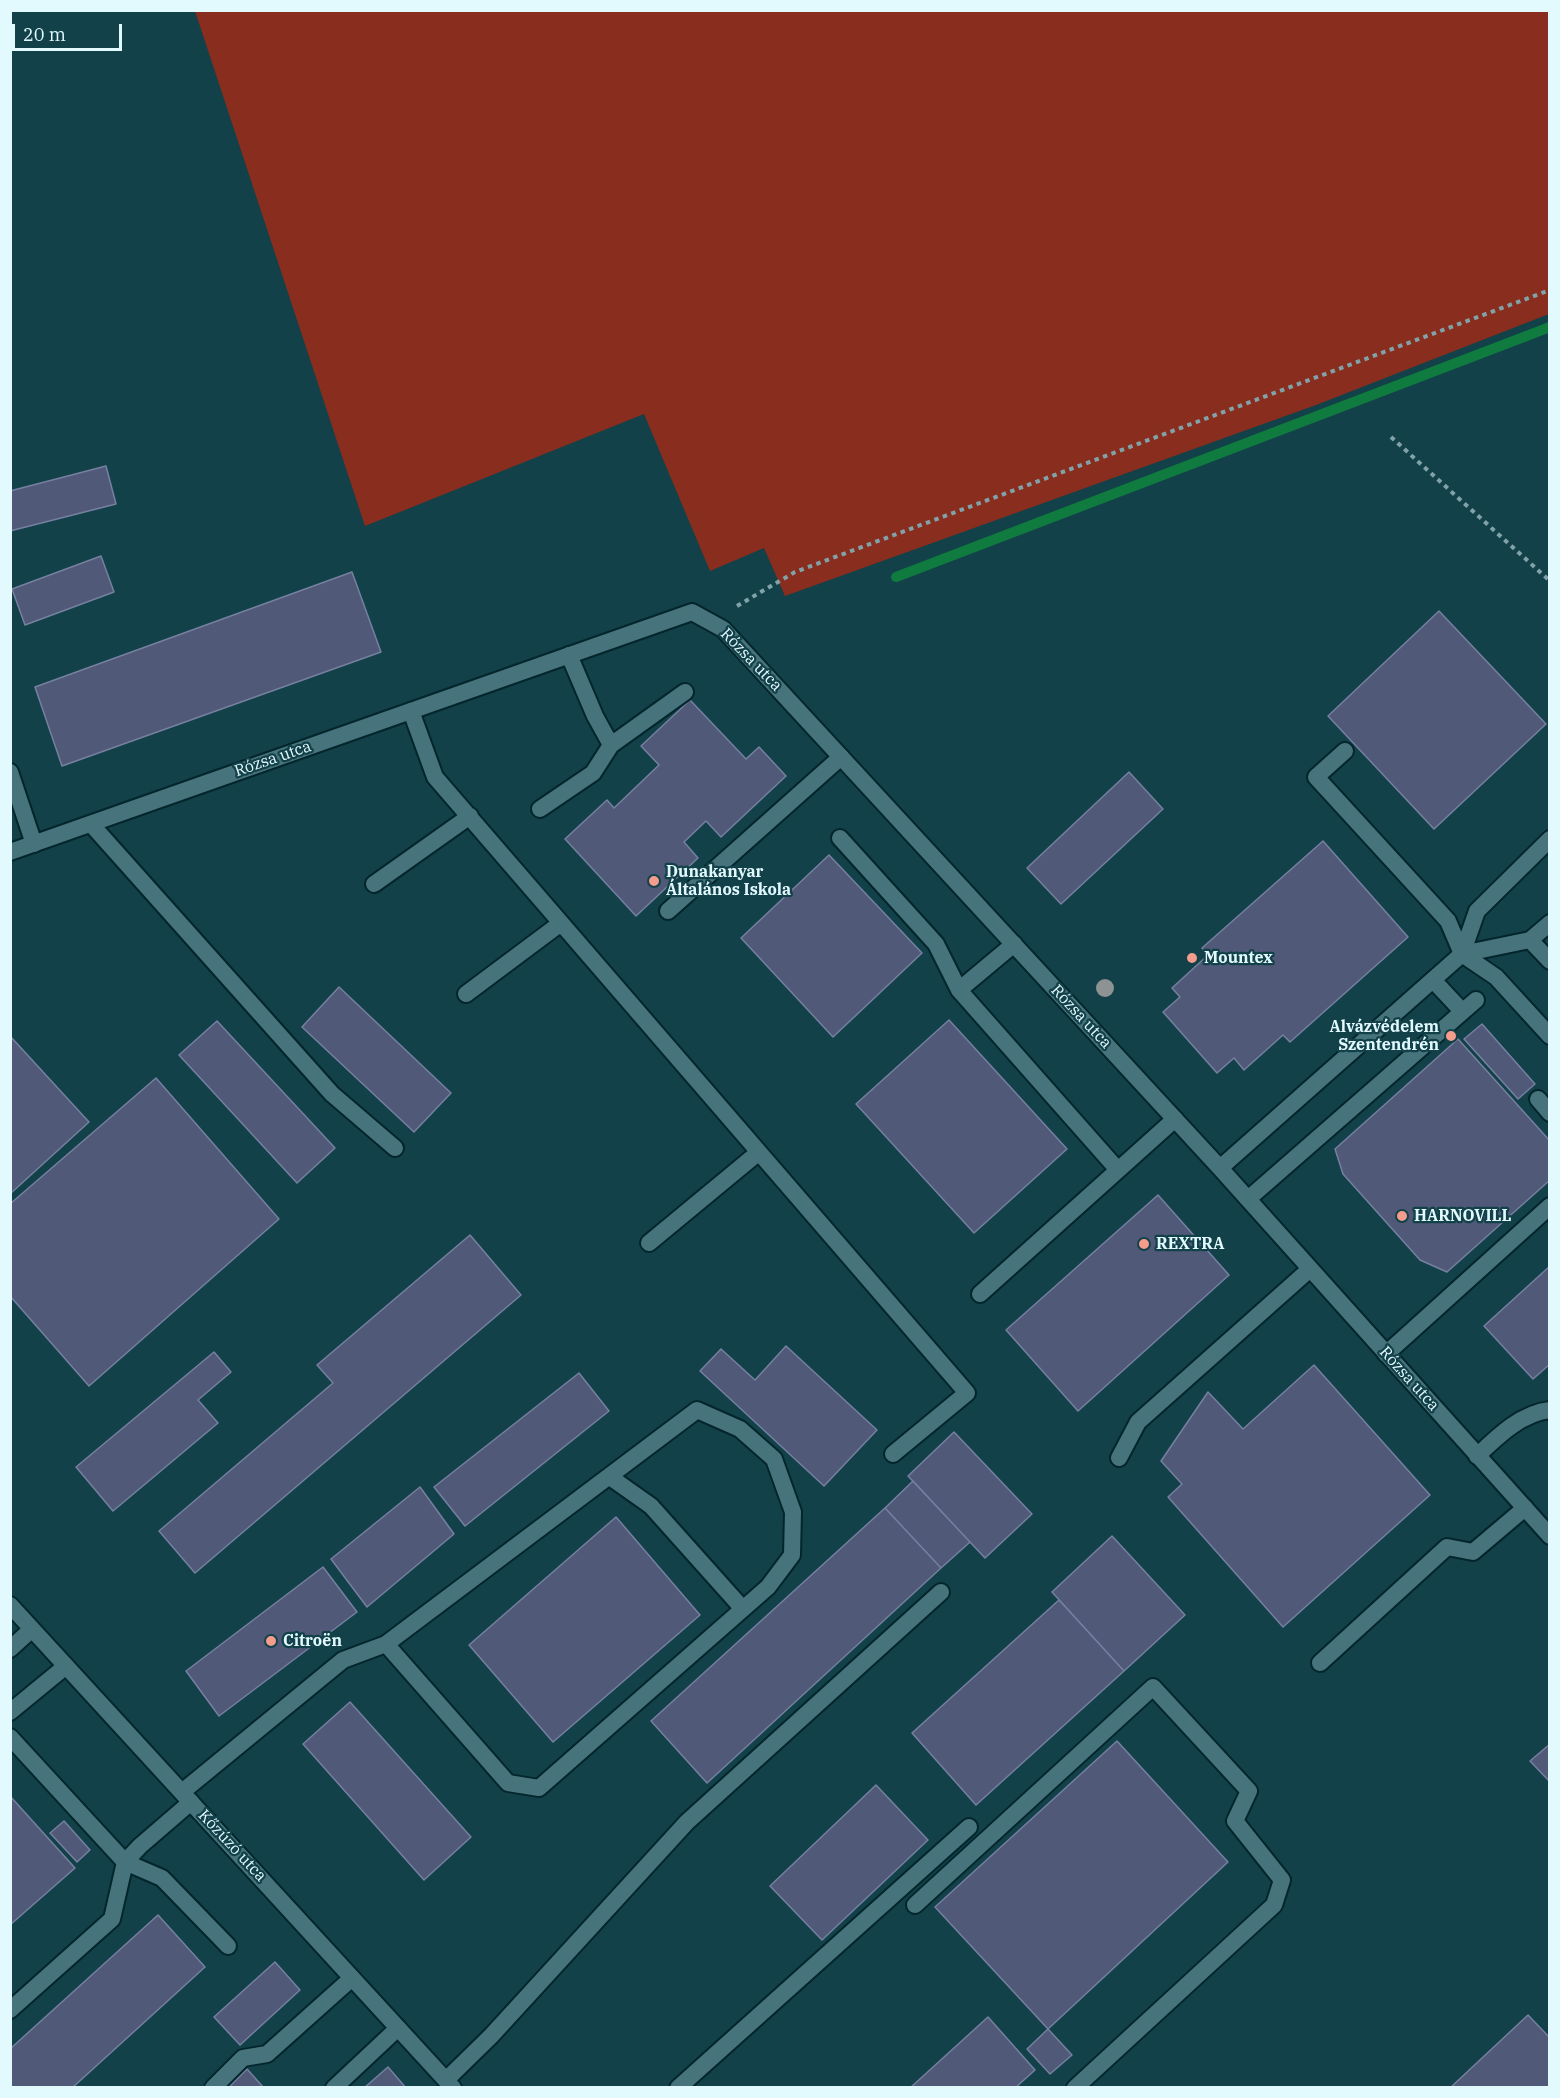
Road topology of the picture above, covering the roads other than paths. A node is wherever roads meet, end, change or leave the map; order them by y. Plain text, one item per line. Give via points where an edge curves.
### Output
1 (569, 655) junction
2 (685, 692) dead end
3 (411, 711) junction
4 (611, 745) junction
5 (1345, 751) dead end
6 (841, 757) junction
7 (10, 772) edge
8 (540, 809) dead end
9 (470, 816) junction
10 (90, 824) junction
11 (840, 838) dead end
12 (1550, 839) edge
13 (34, 844) junction
14 (10, 852) edge
15 (374, 884) dead end
16 (668, 911) dead end
17 (561, 923) junction
18 (1550, 923) edge
19 (1530, 940) junction
20 (1014, 944) junction
21 (1462, 954) junction
22 (1550, 961) edge
23 (1433, 980) junction
24 (959, 990) junction
25 (466, 994) dead end
26 (1476, 1000) dead end
27 (1462, 1011) junction
28 (1550, 1036) edge
29 (1538, 1099) dead end
30 (1550, 1113) edge
31 (1175, 1119) junction
32 (394, 1148) dead end
33 (759, 1152) junction
34 (1220, 1168) junction
35 (1118, 1170) junction
36 (1248, 1199) junction
37 (1550, 1206) edge
38 (648, 1243) dead end
39 (1310, 1269) junction
40 (980, 1294) dead end
41 (1386, 1354) junction
42 (1550, 1410) edge
43 (893, 1454) dead end
44 (1477, 1456) junction
45 (1119, 1458) dead end
46 (610, 1476) junction
47 (1525, 1508) junction
48 (1550, 1536) edge
49 (941, 1592) dead end
50 (10, 1605) edge
51 (743, 1609) junction
52 (32, 1629) junction
53 (387, 1644) junction
54 (10, 1649) edge
55 (1320, 1663) dead end
56 (66, 1666) junction
57 (10, 1712) edge
58 (10, 1737) edge
59 (186, 1797) junction
60 (969, 1827) dead end
61 (125, 1862) junction
62 (915, 1905) dead end
63 (228, 1946) dead end
64 (352, 1978) junction
65 (10, 2010) edge
66 (398, 2028) junction
67 (450, 2084) edge
68 (213, 2088) edge
69 (334, 2088) edge
70 (678, 2088) edge
71 (1075, 2088) edge

1 - 3 street, Rózsa utca
1 - 4 street
1 - 6 street, Rózsa utca via 692,612 723,629
2 - 4 street
3 - 9 street via 435,777
3 - 10 street, Rózsa utca
4 - 8 street via 593,773
5 - 21 street via 1316,777 1448,921
6 - 16 street
6 - 20 street, Rózsa utca
7 - 13 street
9 - 15 street
9 - 17 street
10 - 13 street, Rózsa utca
10 - 32 street via 332,1094
11 - 24 street via 936,944
12 - 21 street via 1476,911
13 - 14 street, Rózsa utca
17 - 25 street
17 - 33 street
18 - 19 street
19 - 21 street
19 - 22 street
20 - 24 street
20 - 31 street, Rózsa utca
21 - 23 street
21 - 28 street via 1496,977
23 - 27 street
23 - 34 street
24 - 35 street
26 - 27 street
27 - 36 street
29 - 30 street
31 - 34 street, Rózsa utca
31 - 35 street
33 - 38 street
33 - 43 street via 967,1393
34 - 36 street, Rózsa utca
35 - 40 street
36 - 39 street, Rózsa utca
37 - 41 street
39 - 41 street, Rózsa utca
39 - 45 street via 1138,1422
41 - 44 street, Rózsa utca
42 - 44 street via 1539,1411 1506,1429
44 - 47 street, Rózsa utca
46 - 51 street via 651,1506
46 - 51 street via 697,1410 740,1429 774,1459 793,1512 792,1555 768,1587
46 - 53 street
47 - 48 street, Rózsa utca
47 - 55 street via 1473,1552 1447,1547
49 - 67 street via 687,1822
50 - 52 street, Kőzúzó utca
51 - 53 street via 540,1788 508,1783
52 - 54 street
52 - 56 street, Kőzúzó utca
53 - 59 street via 343,1660
56 - 57 street
56 - 59 street, Kőzúzó utca
58 - 61 street
59 - 61 street
59 - 64 street, Kőzúzó utca
60 - 70 street
61 - 63 street via 162,1878
61 - 65 street via 112,1919
62 - 71 street via 1153,1687 1249,1791 1235,1821 1282,1880 1274,1905
64 - 66 street, Kőzúzó utca
64 - 68 street via 267,2054 243,2058
66 - 67 street, Kőzúzó utca
66 - 69 street

